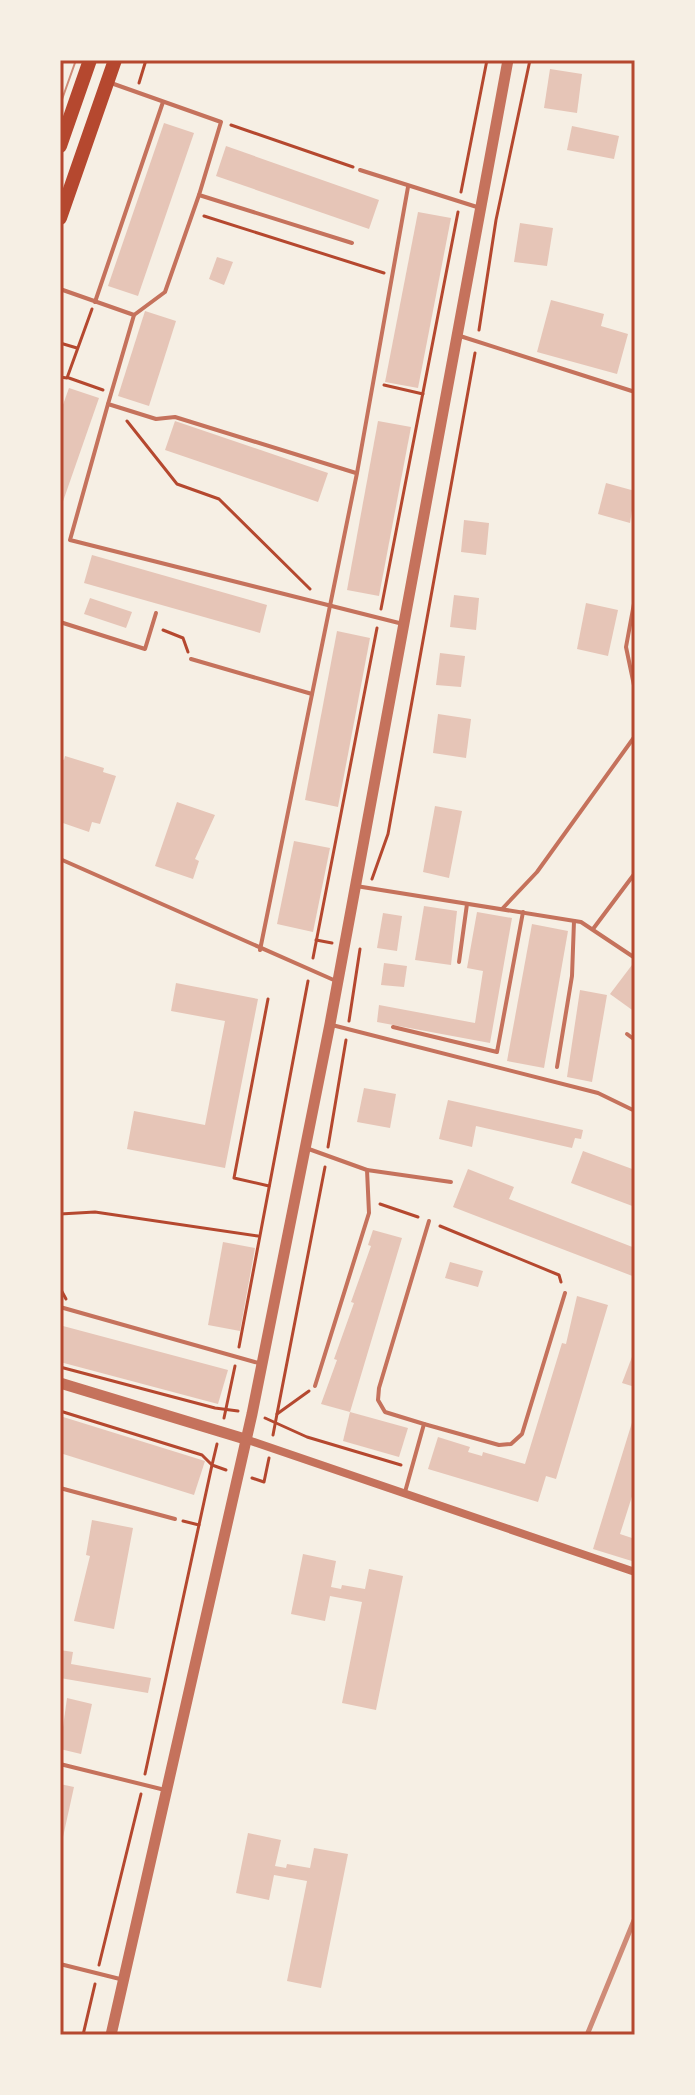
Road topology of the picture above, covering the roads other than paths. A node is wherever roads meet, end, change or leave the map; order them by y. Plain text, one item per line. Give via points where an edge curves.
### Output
1 (115, 60) edge
2 (508, 60) edge
3 (87, 67) edge
4 (108, 82) junction
5 (163, 102) junction
6 (60, 146) edge
7 (360, 170) road end
8 (408, 187) junction
9 (199, 195) junction
10 (480, 208) junction
11 (60, 218) edge
12 (352, 243) dead end
13 (60, 289) edge
14 (95, 302) junction
15 (134, 315) junction
16 (457, 335) junction
17 (635, 392) edge
18 (108, 404) junction
19 (357, 473) junction
20 (635, 598) edge
21 (329, 607) junction
22 (156, 613) dead end
23 (60, 622) edge
24 (403, 624) junction
25 (191, 659) road end
26 (635, 690) edge
27 (312, 694) junction
28 (635, 736) edge
29 (60, 859) edge
30 (635, 873) edge
31 (354, 886) junction
32 (467, 904) junction
33 (502, 909) junction
34 (523, 912) junction
35 (574, 921) junction
36 (593, 929) junction
37 (260, 950) junction
38 (635, 958) edge
39 (459, 962) dead end
40 (337, 982) junction
41 (330, 1024) junction
42 (393, 1027) dead end
43 (627, 1034) dead end
44 (635, 1040) edge
45 (557, 1067) dead end
46 (635, 1111) edge
47 (304, 1147) junction
48 (367, 1170) junction
49 (451, 1182) dead end
50 (429, 1221) road end
51 (565, 1293) road end
52 (60, 1307) edge
53 (262, 1364) junction
54 (60, 1383) edge
55 (315, 1386) road end
56 (424, 1424) junction
57 (245, 1439) junction
58 (60, 1488) edge
59 (405, 1492) junction
60 (175, 1519) road end
61 (635, 1572) edge
62 (60, 1764) edge
63 (165, 1790) junction
64 (60, 1964) edge
65 (122, 1979) junction
66 (111, 2035) edge

1 - 4 main road
2 - 10 street
3 - 4 lane
3 - 6 main road
4 - 5 lane
4 - 11 main road
5 - 9 lane via 221,122
5 - 14 lane
7 - 8 lane
8 - 10 lane
8 - 19 lane
9 - 12 lane
9 - 15 lane via 165,292
10 - 16 street
13 - 14 lane
14 - 15 lane
15 - 18 lane
16 - 17 lane
16 - 24 street
18 - 19 lane via 156,419 175,417
18 - 21 lane via 70,540
19 - 21 lane
20 - 26 lane via 626,647
21 - 24 lane
21 - 27 lane
22 - 23 lane via 145,649
24 - 31 street
25 - 27 lane
27 - 37 lane
28 - 33 lane via 537,872
29 - 37 lane
30 - 36 lane
31 - 32 lane
31 - 40 street
32 - 33 lane
32 - 39 lane
33 - 34 lane
34 - 35 lane
34 - 42 lane via 497,1052
35 - 36 lane
35 - 45 lane via 572,976
36 - 38 lane
37 - 40 lane
40 - 41 street
41 - 46 lane via 598,1093
41 - 47 street
43 - 44 lane
47 - 48 lane
47 - 53 street
48 - 49 lane
48 - 55 lane via 369,1213
50 - 56 lane via 378,1400 385,1412
51 - 56 lane via 522,1434 511,1444 499,1445
52 - 53 lane
53 - 57 street
54 - 57 street
56 - 59 lane
57 - 59 street
57 - 63 street
58 - 60 lane
59 - 61 street
62 - 63 lane
63 - 65 street
64 - 65 lane
65 - 66 street

